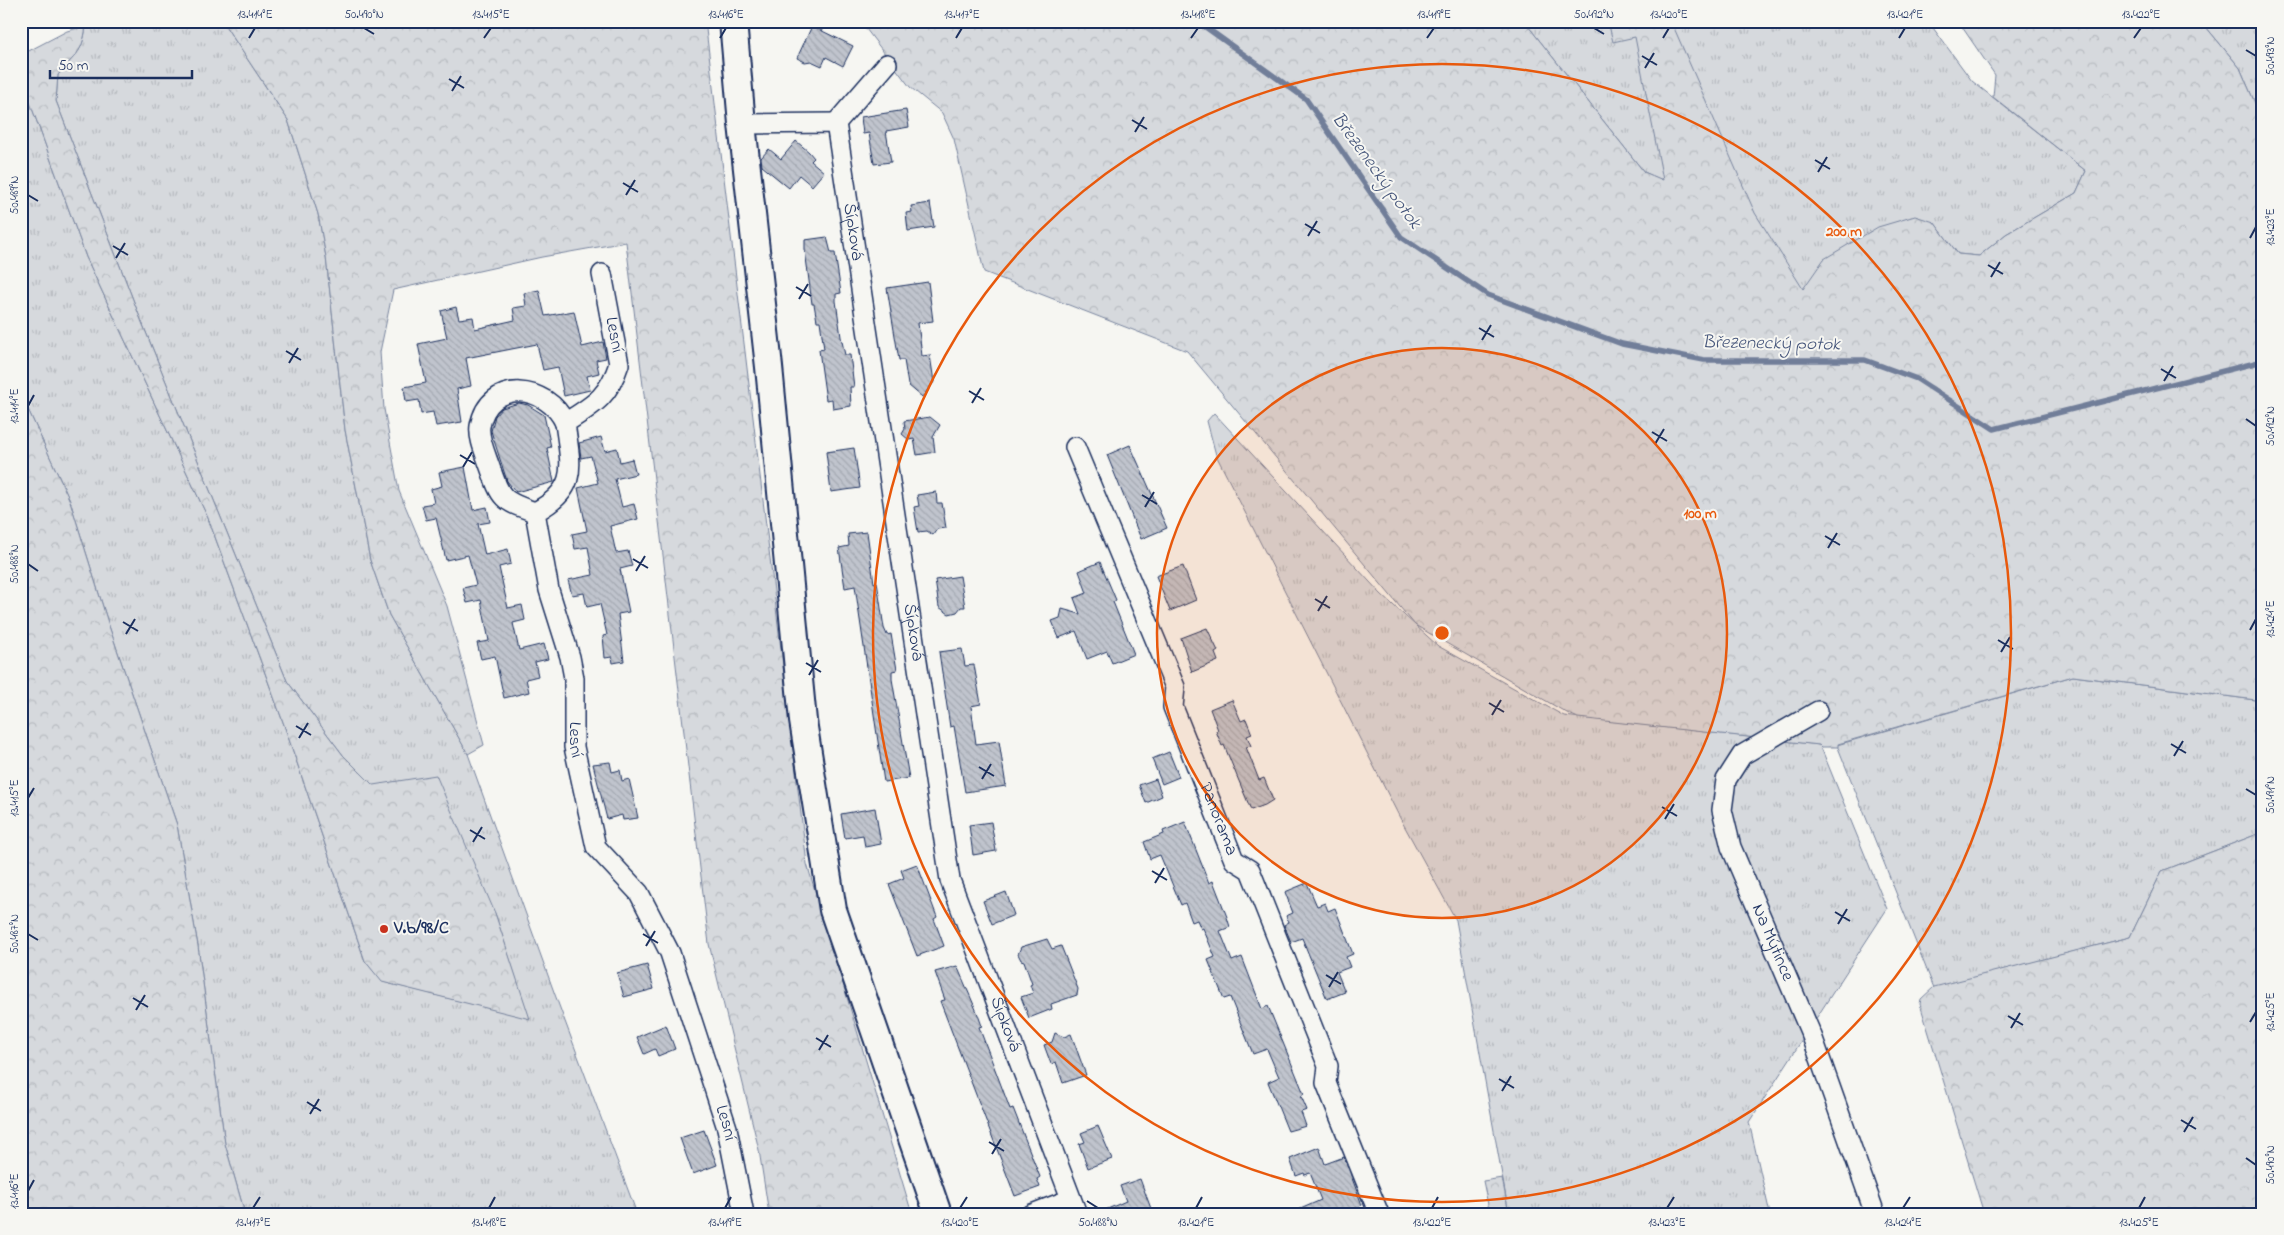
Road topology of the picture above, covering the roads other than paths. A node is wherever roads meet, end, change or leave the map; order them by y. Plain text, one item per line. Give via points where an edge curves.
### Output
1 (733, 21) edge
2 (887, 64) dead end
3 (742, 124) junction
4 (836, 124) junction
5 (602, 274) dead end
6 (565, 423) junction
7 (1074, 447) dead end
8 (535, 512) junction
9 (1818, 711) dead end
10 (1074, 1206) edge
11 (744, 1214) edge
12 (938, 1214) edge
13 (1032, 1214) edge
14 (1379, 1214) edge
15 (1875, 1214) edge

1 - 3 street
2 - 4 street
3 - 4 street
3 - 12 street via 803,720 833,910
4 - 10 street, Šípková via 950,880
5 - 6 street, Lesní via 619,364 602,398
6 - 8 street via 570,472 565,488 553,502
6 - 8 street via 552,403 534,394 516,391 500,396 483,418 480,428 482,442 497,486 505,500
7 - 14 street, Panorama via 1175,687 1173,707 1234,860 1250,870 1328,1066 1326,1083
8 - 11 street, Lesní via 549,590 574,678 574,747 596,847 639,893 670,953 727,1128
9 - 15 street, Na Mýtince via 1742,755 1726,780 1722,810 1731,847 1812,1036
10 - 13 street

